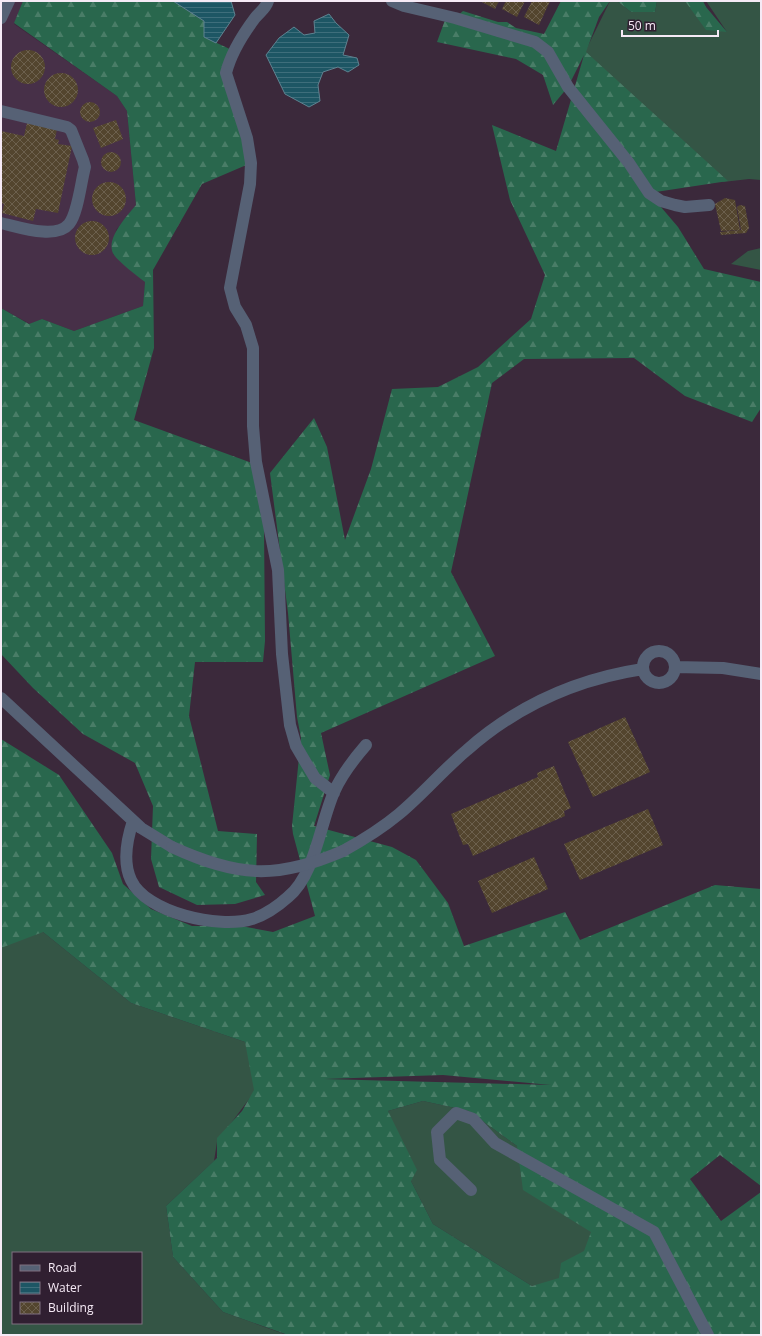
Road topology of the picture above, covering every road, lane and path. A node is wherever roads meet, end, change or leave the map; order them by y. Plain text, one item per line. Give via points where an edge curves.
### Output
1 (9, 1) edge
2 (268, 1) edge
3 (392, 1) edge
4 (1, 18) edge
5 (1, 111) edge
6 (709, 205) dead end
7 (1, 223) edge
8 (676, 667) junction
9 (643, 669) junction
10 (761, 674) edge
11 (1, 698) edge
12 (366, 745) dead end
13 (334, 793) junction
14 (133, 821) junction
15 (471, 1190) dead end
16 (708, 1335) edge

1 - 4 street
2 - 13 street via 239,42 226,73 243,124 252,162 230,288 235,307 246,325 254,348 252,394 256,462 278,570 282,654 290,725 296,746 315,778
3 - 6 street via 535,42 548,52 568,87 629,163 649,193 661,201 675,205
5 - 7 street via 67,127 71,130 85,167 70,224 53,232
8 - 9 street via 671,679 662,683 648,679
8 - 9 street via 671,656 656,651 647,656
8 - 10 street via 723,668
9 - 14 street, bridge via 610,674 581,683 554,693 519,712 466,750 381,828 343,851 294,868 252,871 203,861 172,847
11 - 14 street
12 - 13 street via 344,773
13 - 14 street via 306,873 297,888 270,910 251,919 223,922 198,920 157,904 138,890 131,880 126,862 126,844
15 - 16 street via 440,1160 437,1132 456,1113 473,1119 495,1143 654,1232

